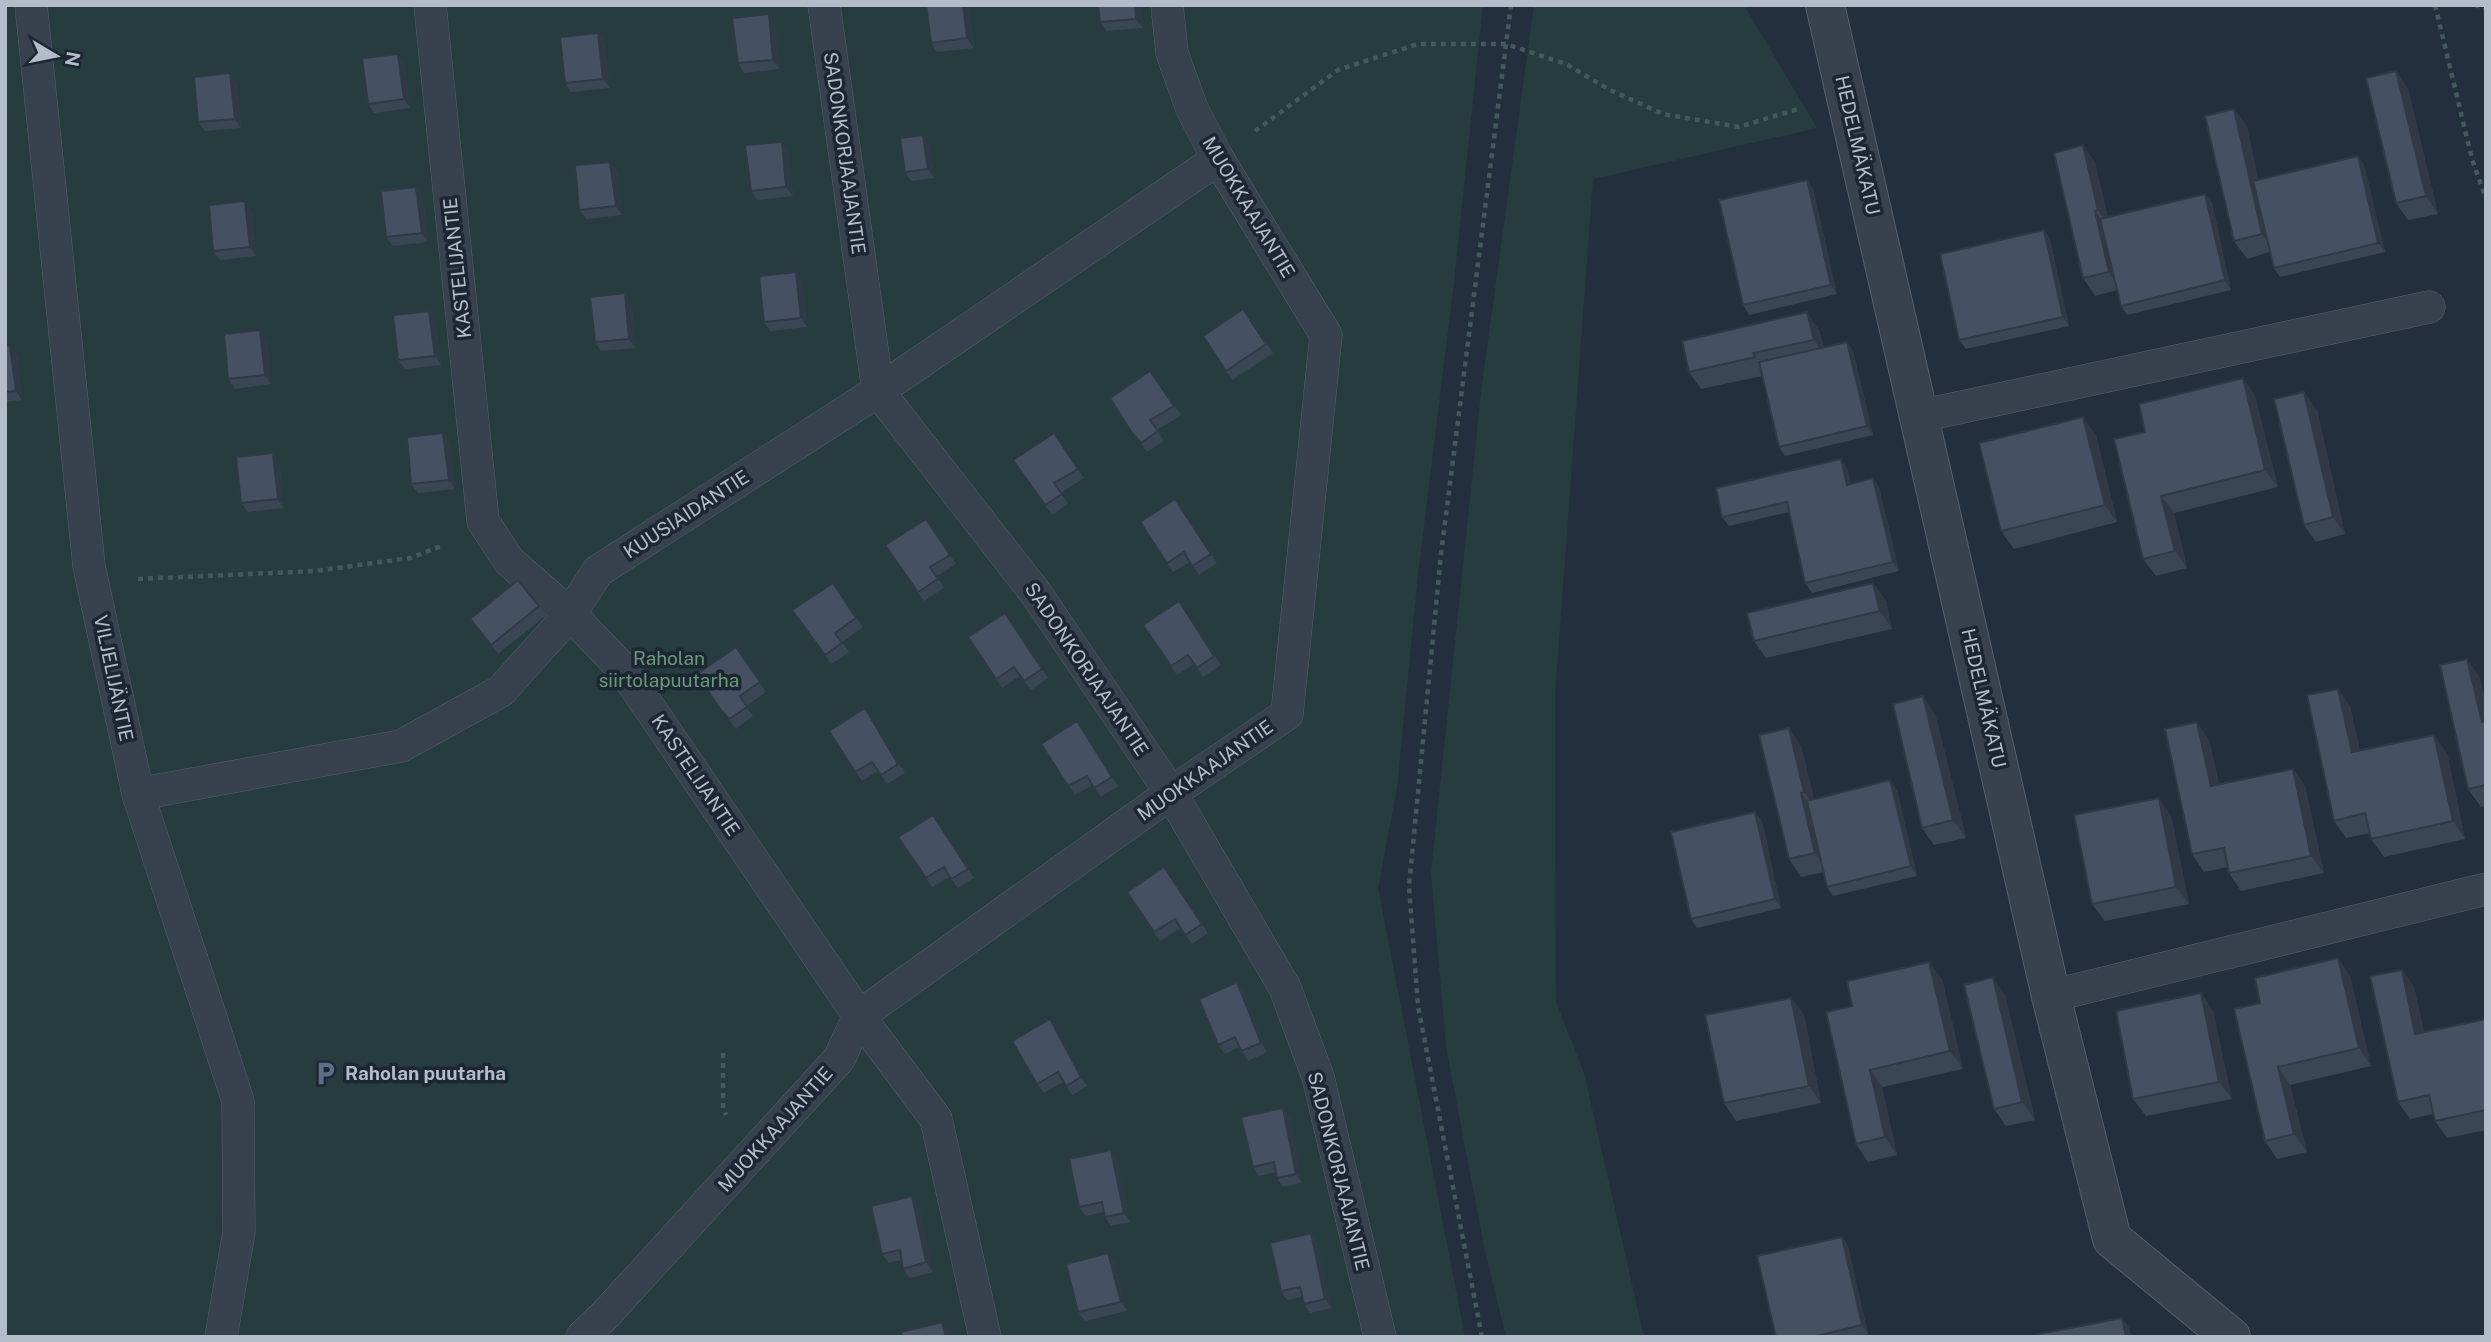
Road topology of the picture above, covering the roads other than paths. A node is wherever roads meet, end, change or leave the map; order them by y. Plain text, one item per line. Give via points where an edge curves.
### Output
1 (31, 5) edge
2 (430, 5) edge
3 (824, 5) edge
4 (1167, 5) edge
5 (1825, 5) edge
6 (1218, 159) junction
7 (2429, 307) dead end
8 (878, 391) junction
9 (1920, 416) junction
10 (570, 614) junction
11 (1171, 793) junction
12 (138, 794) junction
13 (2486, 889) edge
14 (2051, 996) junction
15 (859, 1016) junction
16 (221, 1337) edge
17 (582, 1337) edge
18 (985, 1337) edge
19 (1380, 1337) edge
20 (2231, 1337) edge

1 - 12 lane, VILJELIJÄNTIE via 89,566
2 - 10 lane, KASTELIJANTIE via 483,521 509,561
3 - 8 lane, SADONKORJAAJANTIE
4 - 6 lane, MUOKKAAJANTIE via 1172,53 1192,109
5 - 9 street, HEDELMÄKATU
6 - 8 lane, KUUSIAIDANTIE
6 - 11 lane, MUOKKAAJANTIE via 1326,335 1287,714
7 - 9 lane
8 - 10 lane, KUUSIAIDANTIE via 598,571
8 - 11 lane, SADONKORJAAJANTIE via 1037,595
9 - 14 street, HEDELMÄKATU
10 - 12 lane, KUUSIAIDANTIE via 501,691 401,746
10 - 15 lane, KASTELIJANTIE via 624,669
11 - 15 lane, MUOKKAAJANTIE
11 - 19 lane, SADONKORJAAJANTIE via 1285,988 1318,1077
12 - 16 lane, VILJELIJÄNTIE via 238,1101 239,1232
13 - 14 lane
14 - 20 street, HEDELMÄKATU via 2112,1239
15 - 17 lane, MUOKKAAJANTIE via 839,1059
15 - 18 lane, KASTELIJANTIE via 936,1119

